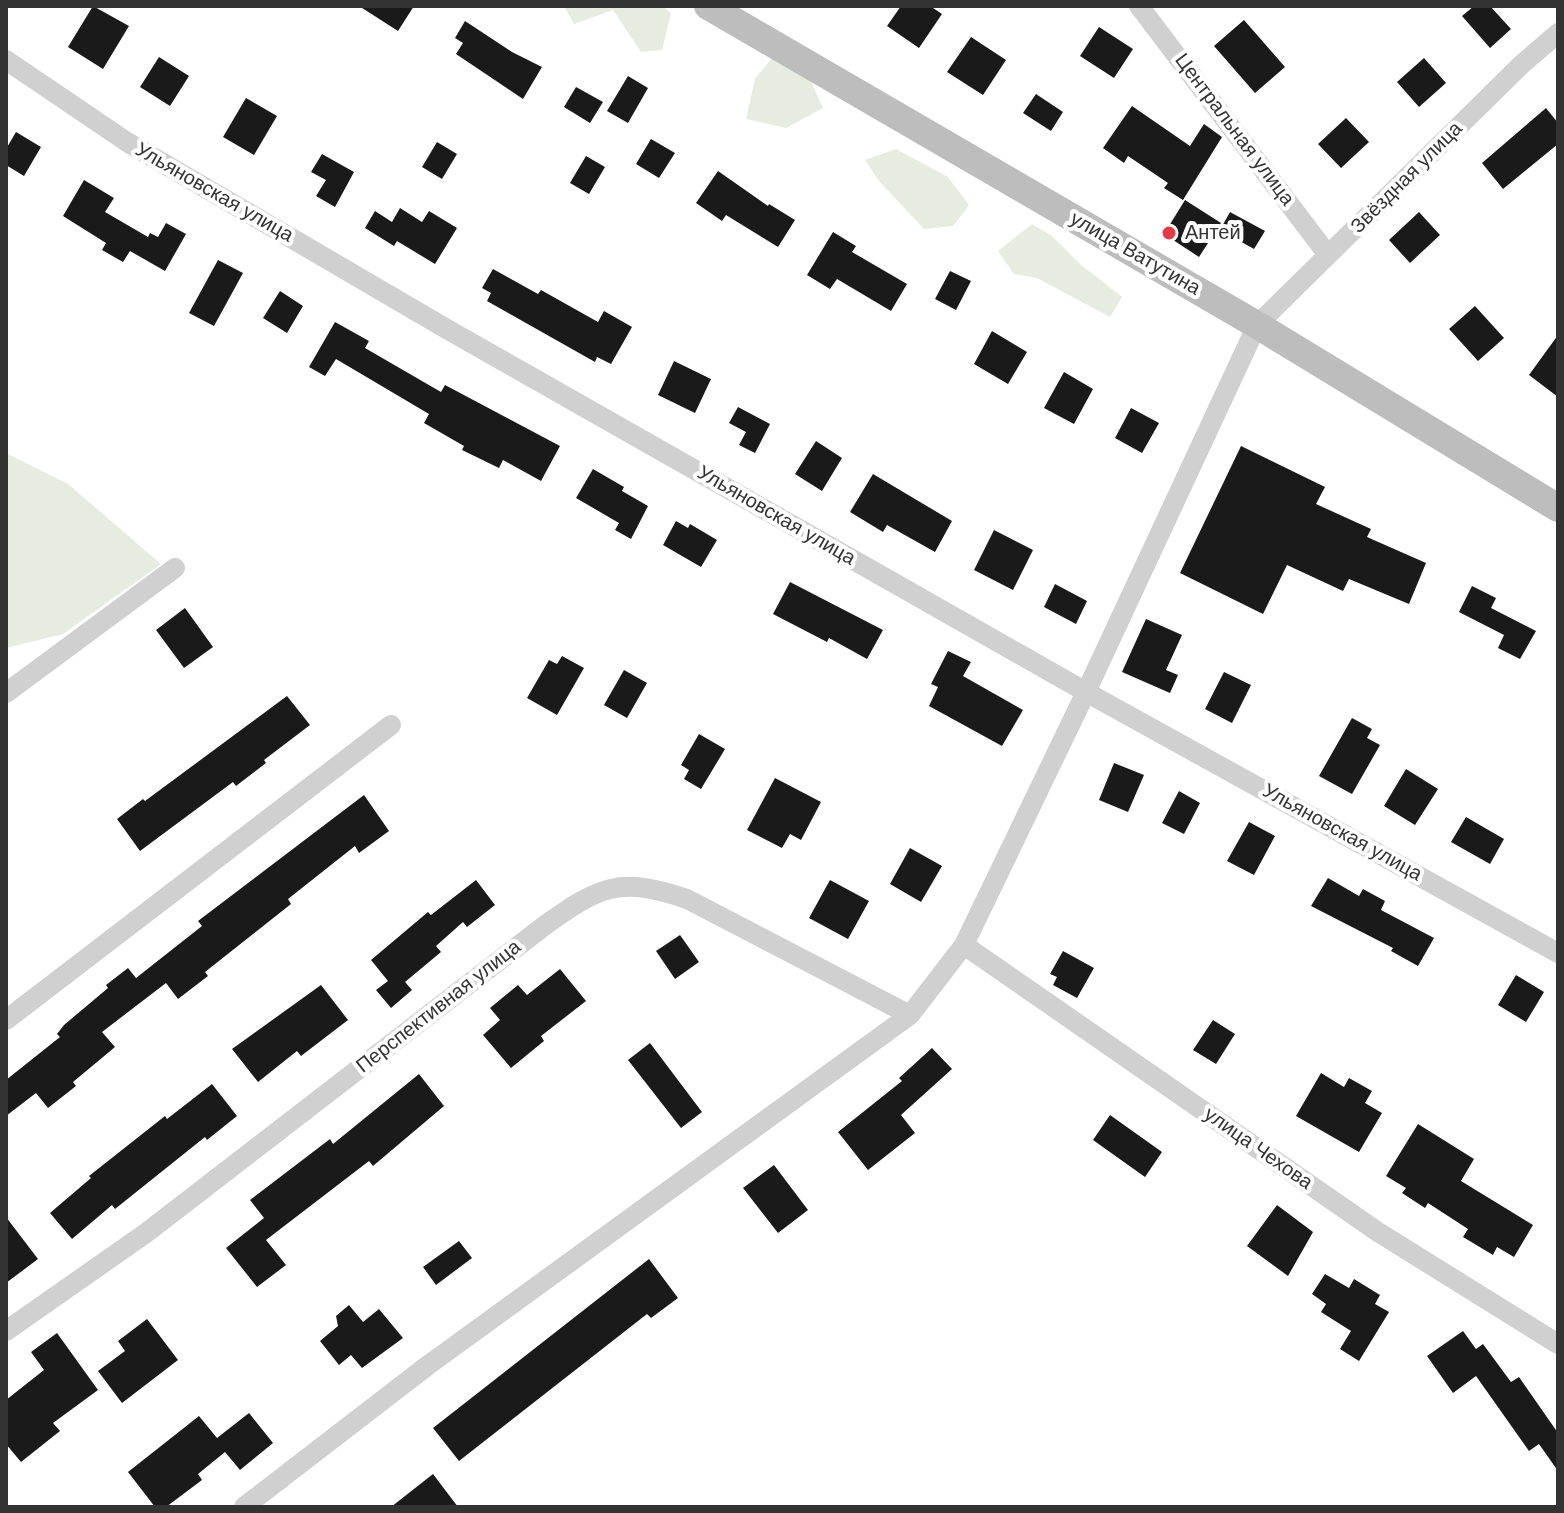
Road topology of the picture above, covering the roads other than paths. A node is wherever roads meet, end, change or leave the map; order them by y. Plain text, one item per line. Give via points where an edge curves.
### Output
1 (708, 6) edge
2 (1142, 7) edge
3 (1558, 33) edge
4 (6, 60) edge
5 (1328, 255) junction
6 (1257, 325) junction
7 (1558, 508) edge
8 (175, 568) dead end
9 (1086, 692) junction
10 (6, 693) edge
11 (391, 725) dead end
12 (964, 945) junction
13 (1558, 953) edge
14 (910, 1015) junction
15 (6, 1020) edge
16 (6, 1331) edge
17 (1558, 1344) edge
18 (244, 1507) edge

1 - 6 main road, улица Ватутина
2 - 5 street, Центральная улица
3 - 5 street, Звёздная улица
4 - 9 street, Ульяновская улица via 141,151
5 - 6 street, Звёздная улица
6 - 7 main road, улица Ватутина
6 - 9 street
8 - 10 street
9 - 12 street
9 - 13 street, Ульяновская улица
11 - 15 street
12 - 14 street
12 - 17 street, улица Чехова via 1378,1232
14 - 16 street, Перспективная улица via 687,899 657,889 602,889 544,926 146,1233
14 - 18 street via 427,1366

